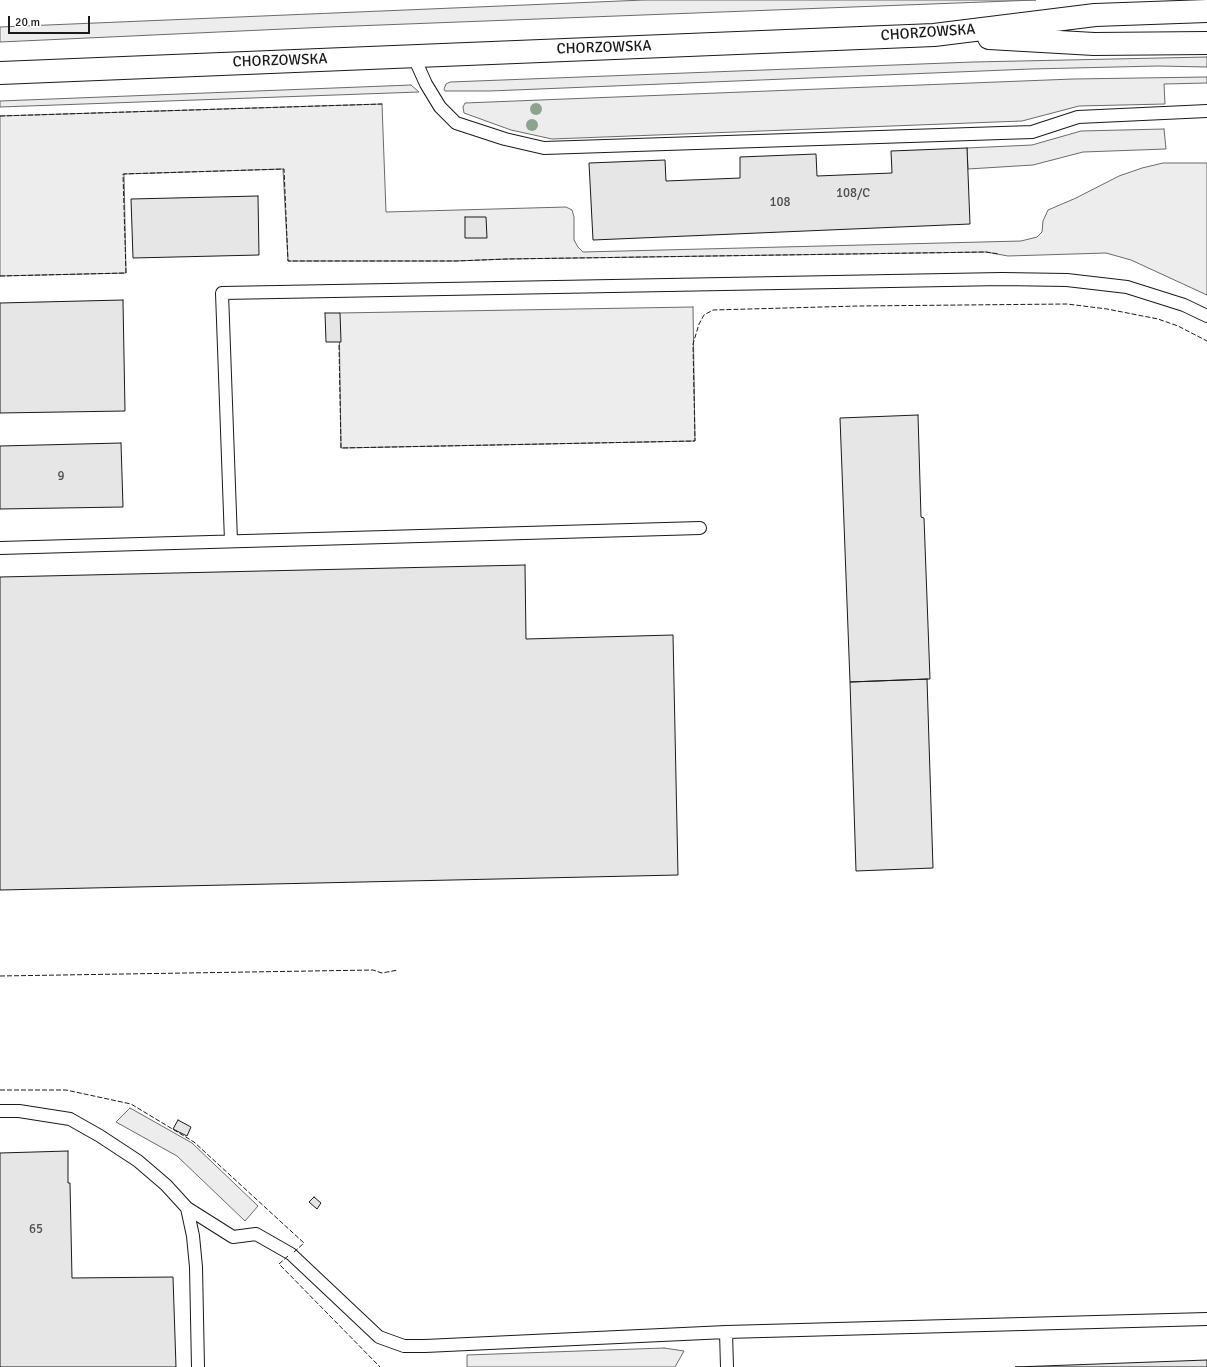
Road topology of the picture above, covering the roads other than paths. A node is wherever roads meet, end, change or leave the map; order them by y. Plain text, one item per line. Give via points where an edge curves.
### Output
1 (1207, 11) edge
2 (934, 35) junction
3 (1207, 43) edge
4 (412, 55) junction
5 (5, 74) edge
6 (1207, 111) edge
7 (1207, 316) edge
8 (700, 528) dead end
9 (231, 540) junction
10 (0, 548) edge
11 (0, 1111) edge
12 (187, 1208) junction
13 (1207, 1319) edge
14 (726, 1332) junction
15 (198, 1367) edge
16 (727, 1367) edge

1 - 2 main road, CHORZOWSKA via 1096,15
2 - 3 main road via 1094,44
2 - 4 main road, CHORZOWSKA
4 - 5 main road, CHORZOWSKA
4 - 6 lane via 440,107 456,123 544,148 1032,132 1078,117
7 - 9 lane via 1184,305 1127,287 1067,280 222,293
8 - 9 lane
9 - 10 lane
11 - 12 lane via 19,1111 70,1119 138,1161 166,1185
12 - 14 lane via 233,1237 256,1234 291,1254 379,1338 404,1346
12 - 15 lane via 196,1267
13 - 14 lane
14 - 16 lane

